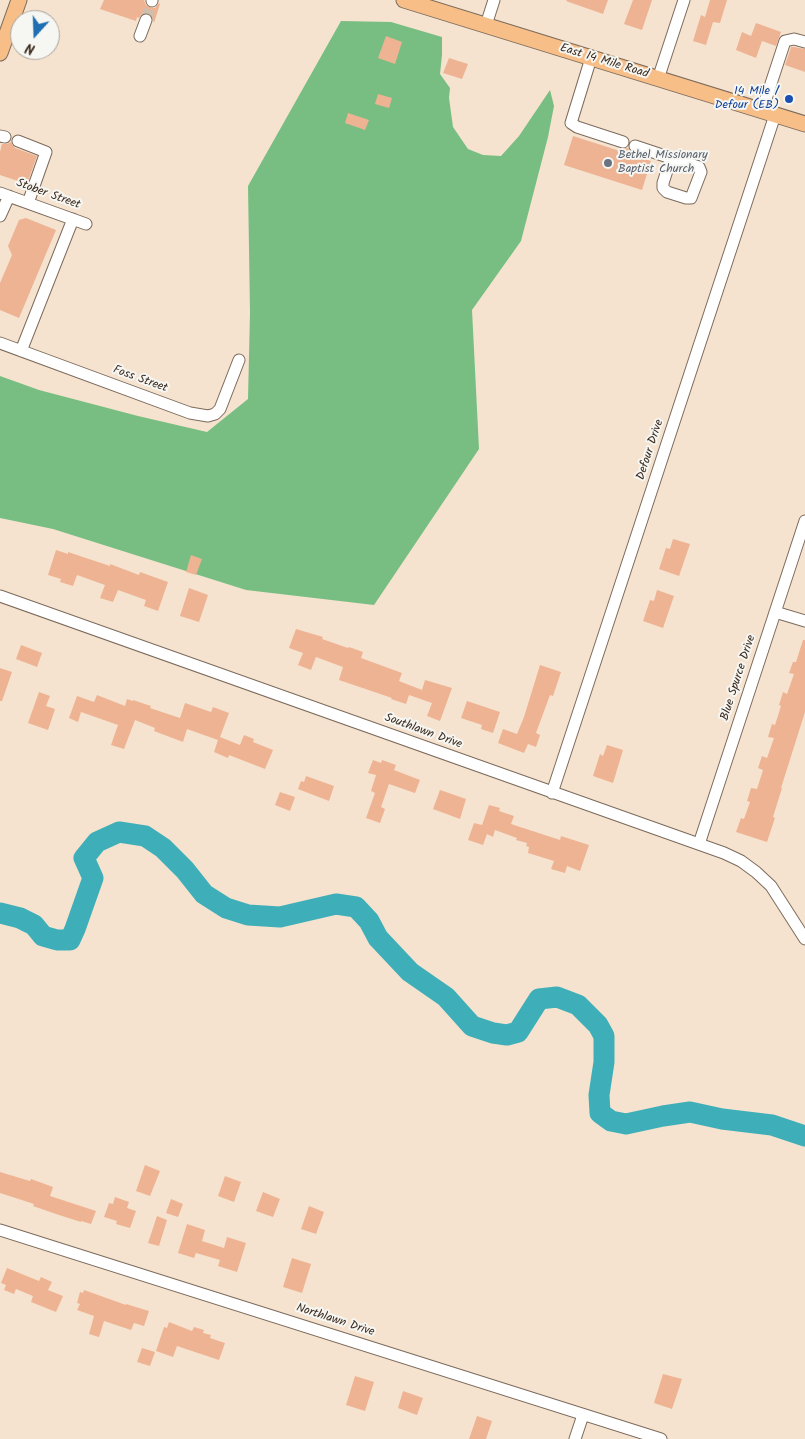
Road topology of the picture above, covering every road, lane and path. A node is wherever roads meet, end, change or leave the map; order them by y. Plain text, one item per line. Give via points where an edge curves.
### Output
1 (19, 0) edge
2 (404, 0) edge
3 (494, 0) edge
4 (684, 0) edge
5 (146, 20) tunnel mouth
6 (486, 26) junction
7 (140, 36) dead end
8 (805, 42) edge
9 (0, 53) edge
10 (591, 58) junction
11 (658, 79) junction
12 (769, 113) junction
13 (805, 124) edge
14 (18, 141) dead end
15 (623, 142) dead end
16 (635, 146) dead end
17 (671, 158) dead end
18 (4, 194) edge
19 (28, 203) junction
20 (0, 216) edge
21 (73, 219) junction
22 (86, 224) dead end
23 (0, 343) edge
24 (21, 351) junction
25 (239, 360) dead end
26 (805, 521) edge
27 (0, 596) edge
28 (775, 612) junction
29 (805, 621) edge
30 (552, 793) junction
31 (699, 844) junction
32 (805, 939) edge
33 (0, 1230) edge
34 (583, 1414) junction
35 (574, 1439) edge
36 (661, 1439) edge

1 - 9 main road
2 - 6 main road, East 14 Mile Road
3 - 6 street
4 - 11 street
5 - 7 street
6 - 10 main road, East 14 Mile Road
8 - 12 street, Defour Drive via 785,41
10 - 11 main road, East 14 Mile Road
10 - 15 street via 571,123 577,128
11 - 12 main road, East 14 Mile Road
12 - 13 main road, East 14 Mile Road
12 - 30 street, Defour Drive
14 - 19 street via 46,152
16 - 17 street
18 - 19 street, Stober Street
18 - 20 street
19 - 21 street, Stober Street
21 - 22 street, Stober Street
21 - 24 street
23 - 24 street, Foss Street
24 - 25 street, Foss Street via 190,413 208,416 220,410
26 - 28 street, Blue Spurce Drive
27 - 30 street, Southlawn Drive
28 - 29 street
28 - 31 street, Blue Spurce Drive
30 - 31 street, Southlawn Drive
31 - 32 street, Southlawn Drive via 741,861 756,872 771,886
33 - 34 street, Northlawn Drive
34 - 35 street
34 - 36 street, Northlawn Drive

